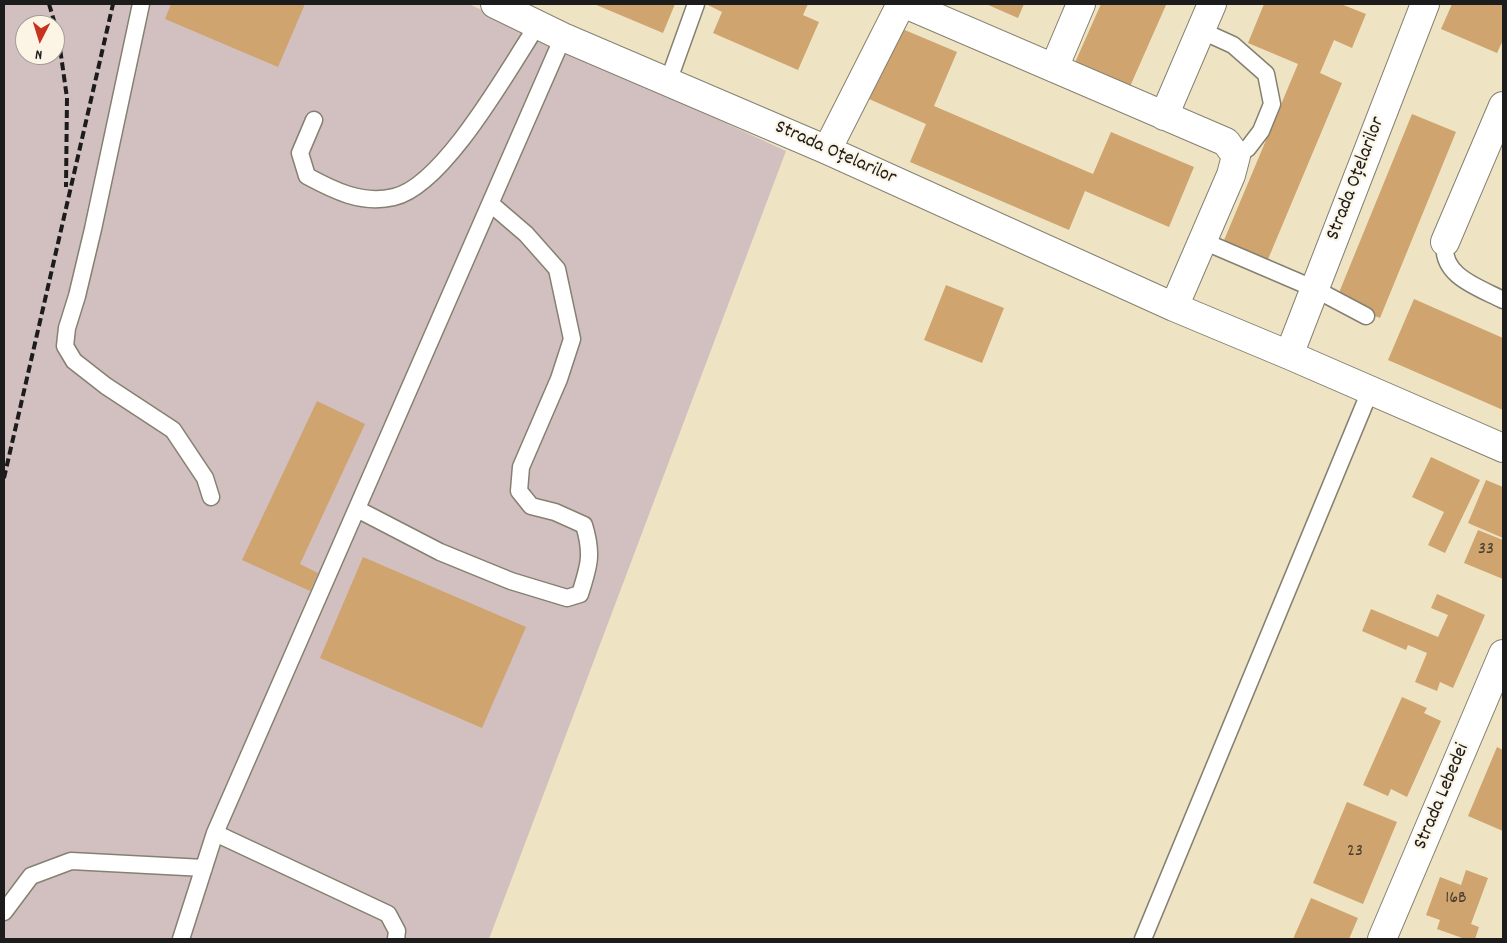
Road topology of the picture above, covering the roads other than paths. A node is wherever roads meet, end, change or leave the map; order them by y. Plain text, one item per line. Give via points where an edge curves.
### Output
1 (141, 4) edge
2 (494, 4) edge
3 (696, 4) edge
4 (903, 4) edge
5 (1081, 4) edge
6 (1212, 4) edge
7 (1425, 4) edge
8 (529, 14) edge
9 (1200, 30) junction
10 (563, 37) junction
11 (1054, 68) junction
12 (668, 82) junction
13 (1503, 106) edge
14 (1164, 116) junction
15 (314, 120) dead end
16 (827, 150) junction
17 (1236, 156) junction
18 (491, 204) junction
19 (1203, 241) junction
20 (1444, 242) joint
21 (1314, 289) junction
22 (1503, 300) edge
23 (1174, 307) junction
24 (1366, 316) dead end
25 (1289, 354) junction
26 (1370, 390) junction
27 (1503, 448) edge
28 (211, 497) dead end
29 (357, 509) junction
30 (1503, 654) edge
31 (215, 833) junction
32 (204, 868) junction
33 (4, 912) edge
34 (181, 939) edge
35 (396, 939) edge
36 (1143, 939) edge
37 (1382, 939) edge

1 - 28 lane via 65,346 74,361 106,386 173,430 205,478
2 - 8 street, Strada Oțelarilor
3 - 12 lane
4 - 11 street
4 - 16 street
5 - 11 street
6 - 9 street
7 - 21 street, Strada Oțelarilor
8 - 10 street, Strada Oțelarilor
8 - 15 lane via 472,125 416,188 393,198 357,198 307,176 300,153
9 - 14 street
9 - 17 lane via 1233,46 1266,74 1272,104 1261,131 1248,148
10 - 12 street, Strada Oțelarilor
10 - 18 lane
11 - 14 street
12 - 16 street, Strada Oțelarilor
13 - 20 street
14 - 17 street via 1226,142
16 - 23 street, Strada Oțelarilor
17 - 19 street
18 - 29 lane
18 - 29 lane via 526,234 557,269 572,339 559,379 521,467 519,492 531,506 584,525 590,544 590,563 580,594 567,598 502,578 440,552
19 - 21 lane
19 - 23 street
20 - 22 lane via 1443,255 1449,267 1462,278
21 - 24 lane
21 - 25 street, Strada Oțelarilor
23 - 25 street, Strada Oțelarilor
25 - 26 street, Strada Oțelarilor
26 - 27 street, Strada Oțelarilor
26 - 36 lane
29 - 31 lane
30 - 37 street, Strada Lebedei
31 - 32 lane
31 - 35 lane via 388,914 397,931
32 - 33 lane via 71,861 31,876
32 - 34 lane

